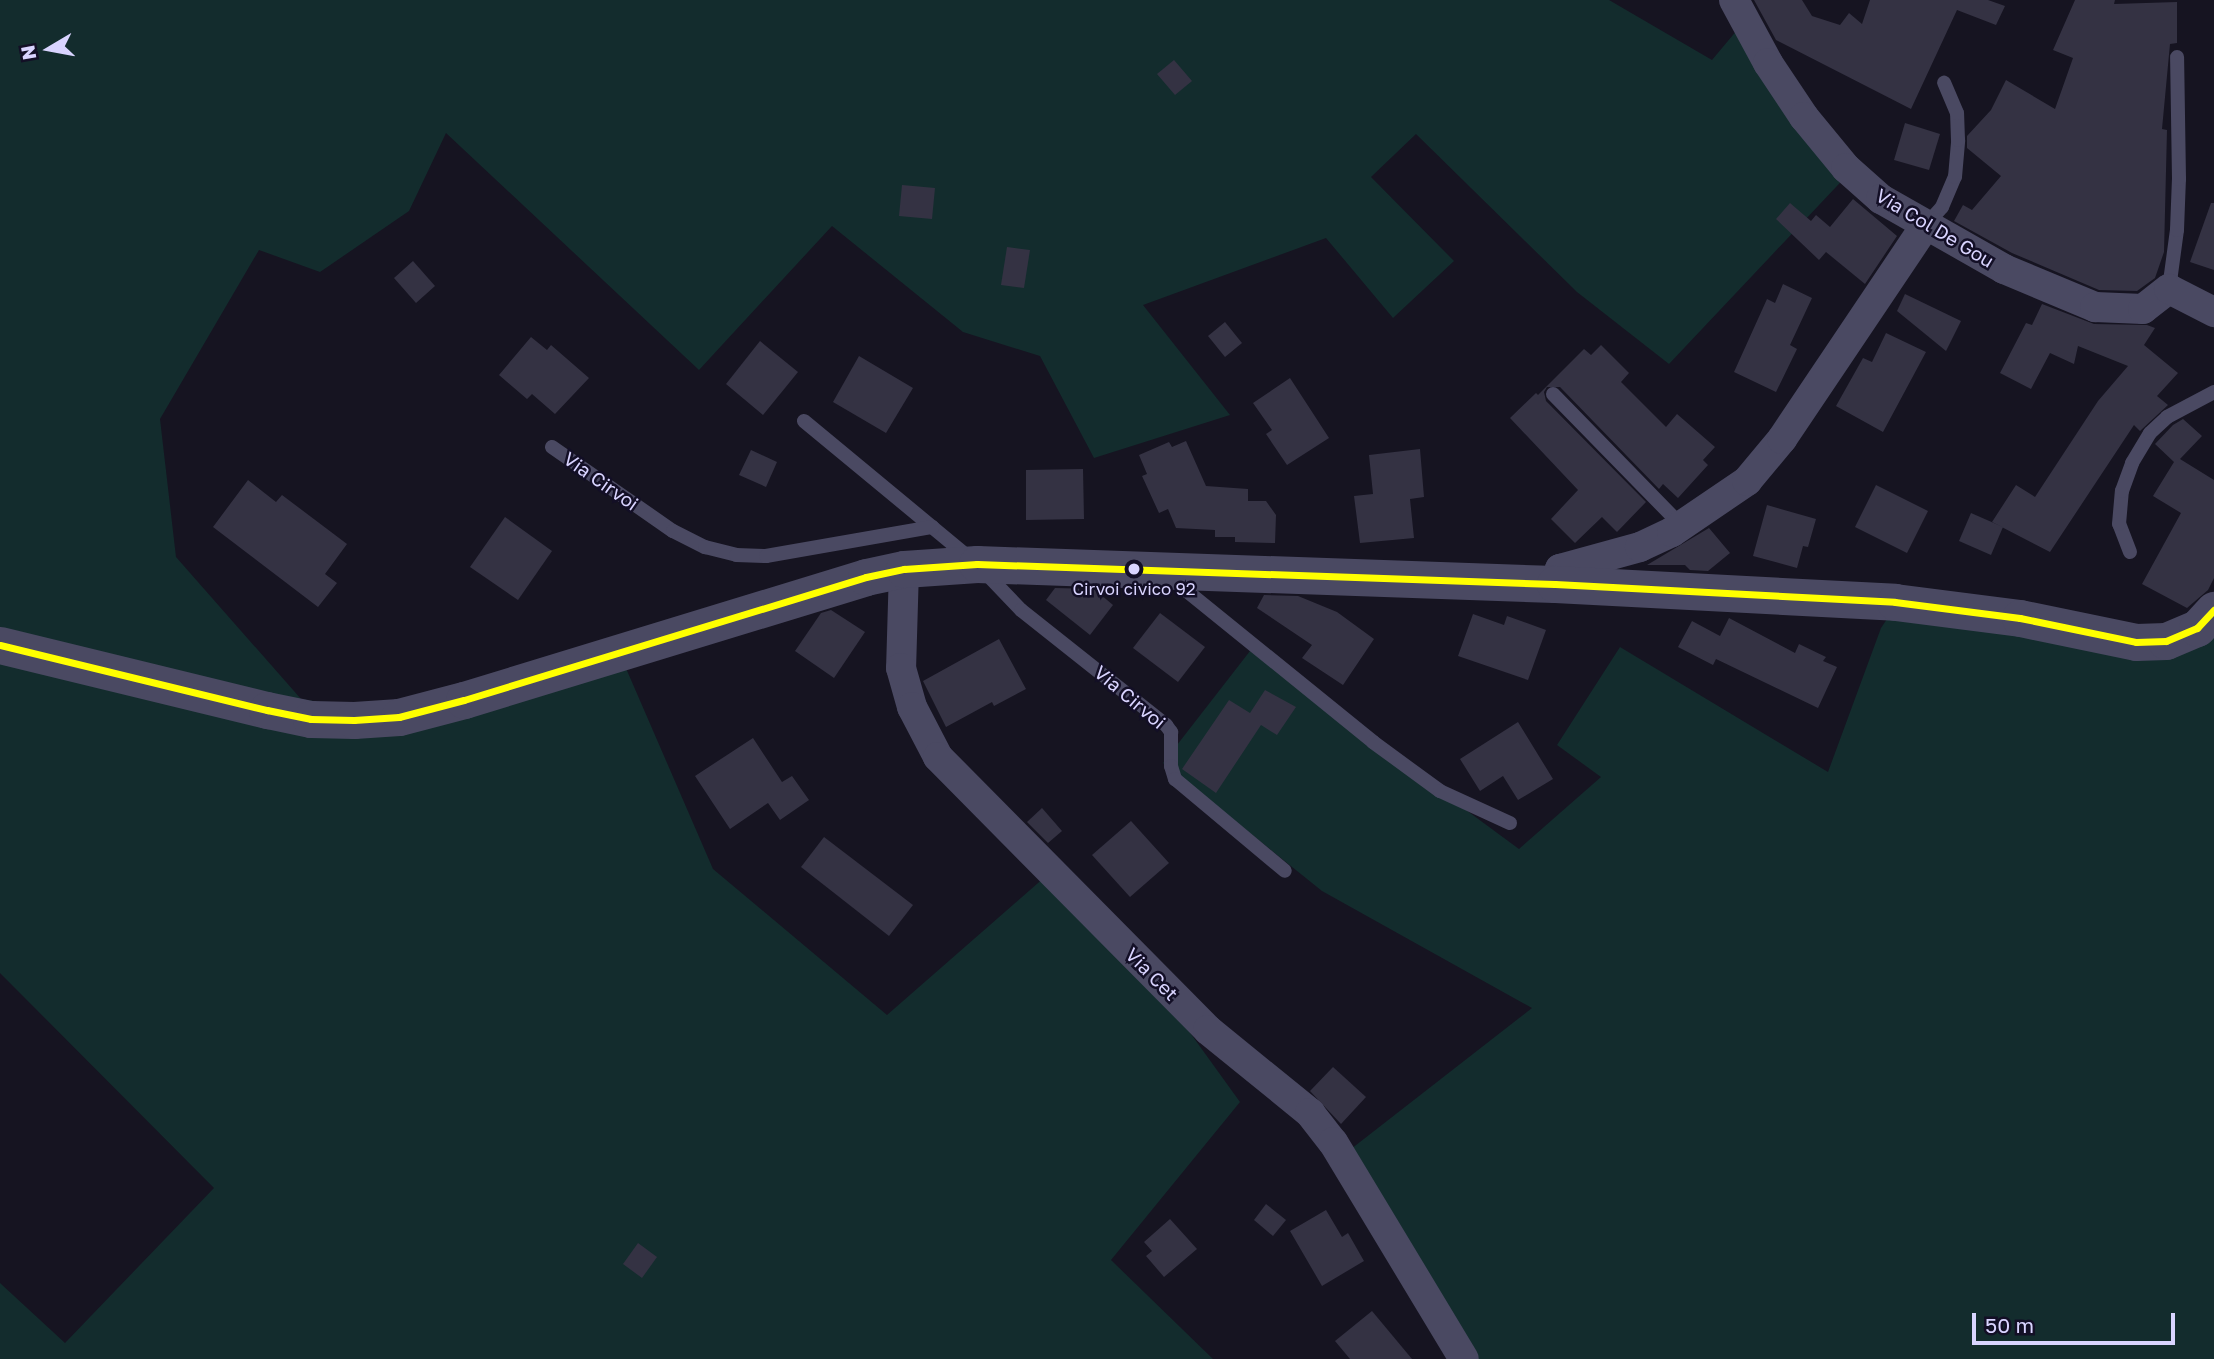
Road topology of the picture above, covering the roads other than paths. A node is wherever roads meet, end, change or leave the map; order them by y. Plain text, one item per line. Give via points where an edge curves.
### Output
1 (1734, 0) edge
2 (2177, 57) dead end
3 (1944, 83) dead end
4 (1925, 226) junction
5 (2169, 289) junction
6 (2214, 312) edge
7 (2214, 392) edge
8 (1553, 394) dead end
9 (804, 421) dead end
10 (552, 447) dead end
11 (1681, 525) junction
12 (932, 527) junction
13 (2130, 552) dead end
14 (976, 564) junction
15 (904, 569) junction
16 (1161, 570) junction
17 (1555, 584) junction
18 (2214, 610) edge
19 (0, 645) edge
20 (1510, 823) dead end
21 (1285, 872) dead end
22 (1465, 1359) edge

1 - 4 street, Via Col De Gou via 1768,63 1824,143 1881,199
2 - 5 lane via 2179,179
3 - 4 lane via 1957,113 1955,177 1942,207
4 - 5 street, Via Col De Gou via 2004,269 2095,307 2143,309
4 - 11 street via 1782,439 1747,481
5 - 6 street
7 - 13 lane via 2167,417 2150,433 2132,463 2122,491 2119,524
8 - 11 lane
9 - 12 lane, Via Cirvoi
10 - 12 lane, Via Cirvoi via 673,531 705,547 736,555 766,556
11 - 17 street via 1640,547 1560,569
12 - 14 lane, Via Cirvoi
14 - 15 street
14 - 16 street
14 - 21 lane, Via Cirvoi via 1021,610 1166,725 1171,732 1175,779
15 - 19 street via 399,717 310,719
15 - 22 street, Via Cet via 901,668 912,707 939,757 1208,1030 1310,1113 1333,1142
16 - 17 street
16 - 20 lane via 1440,791
17 - 18 street via 1895,602 2020,618 2136,642 2166,641 2197,628

